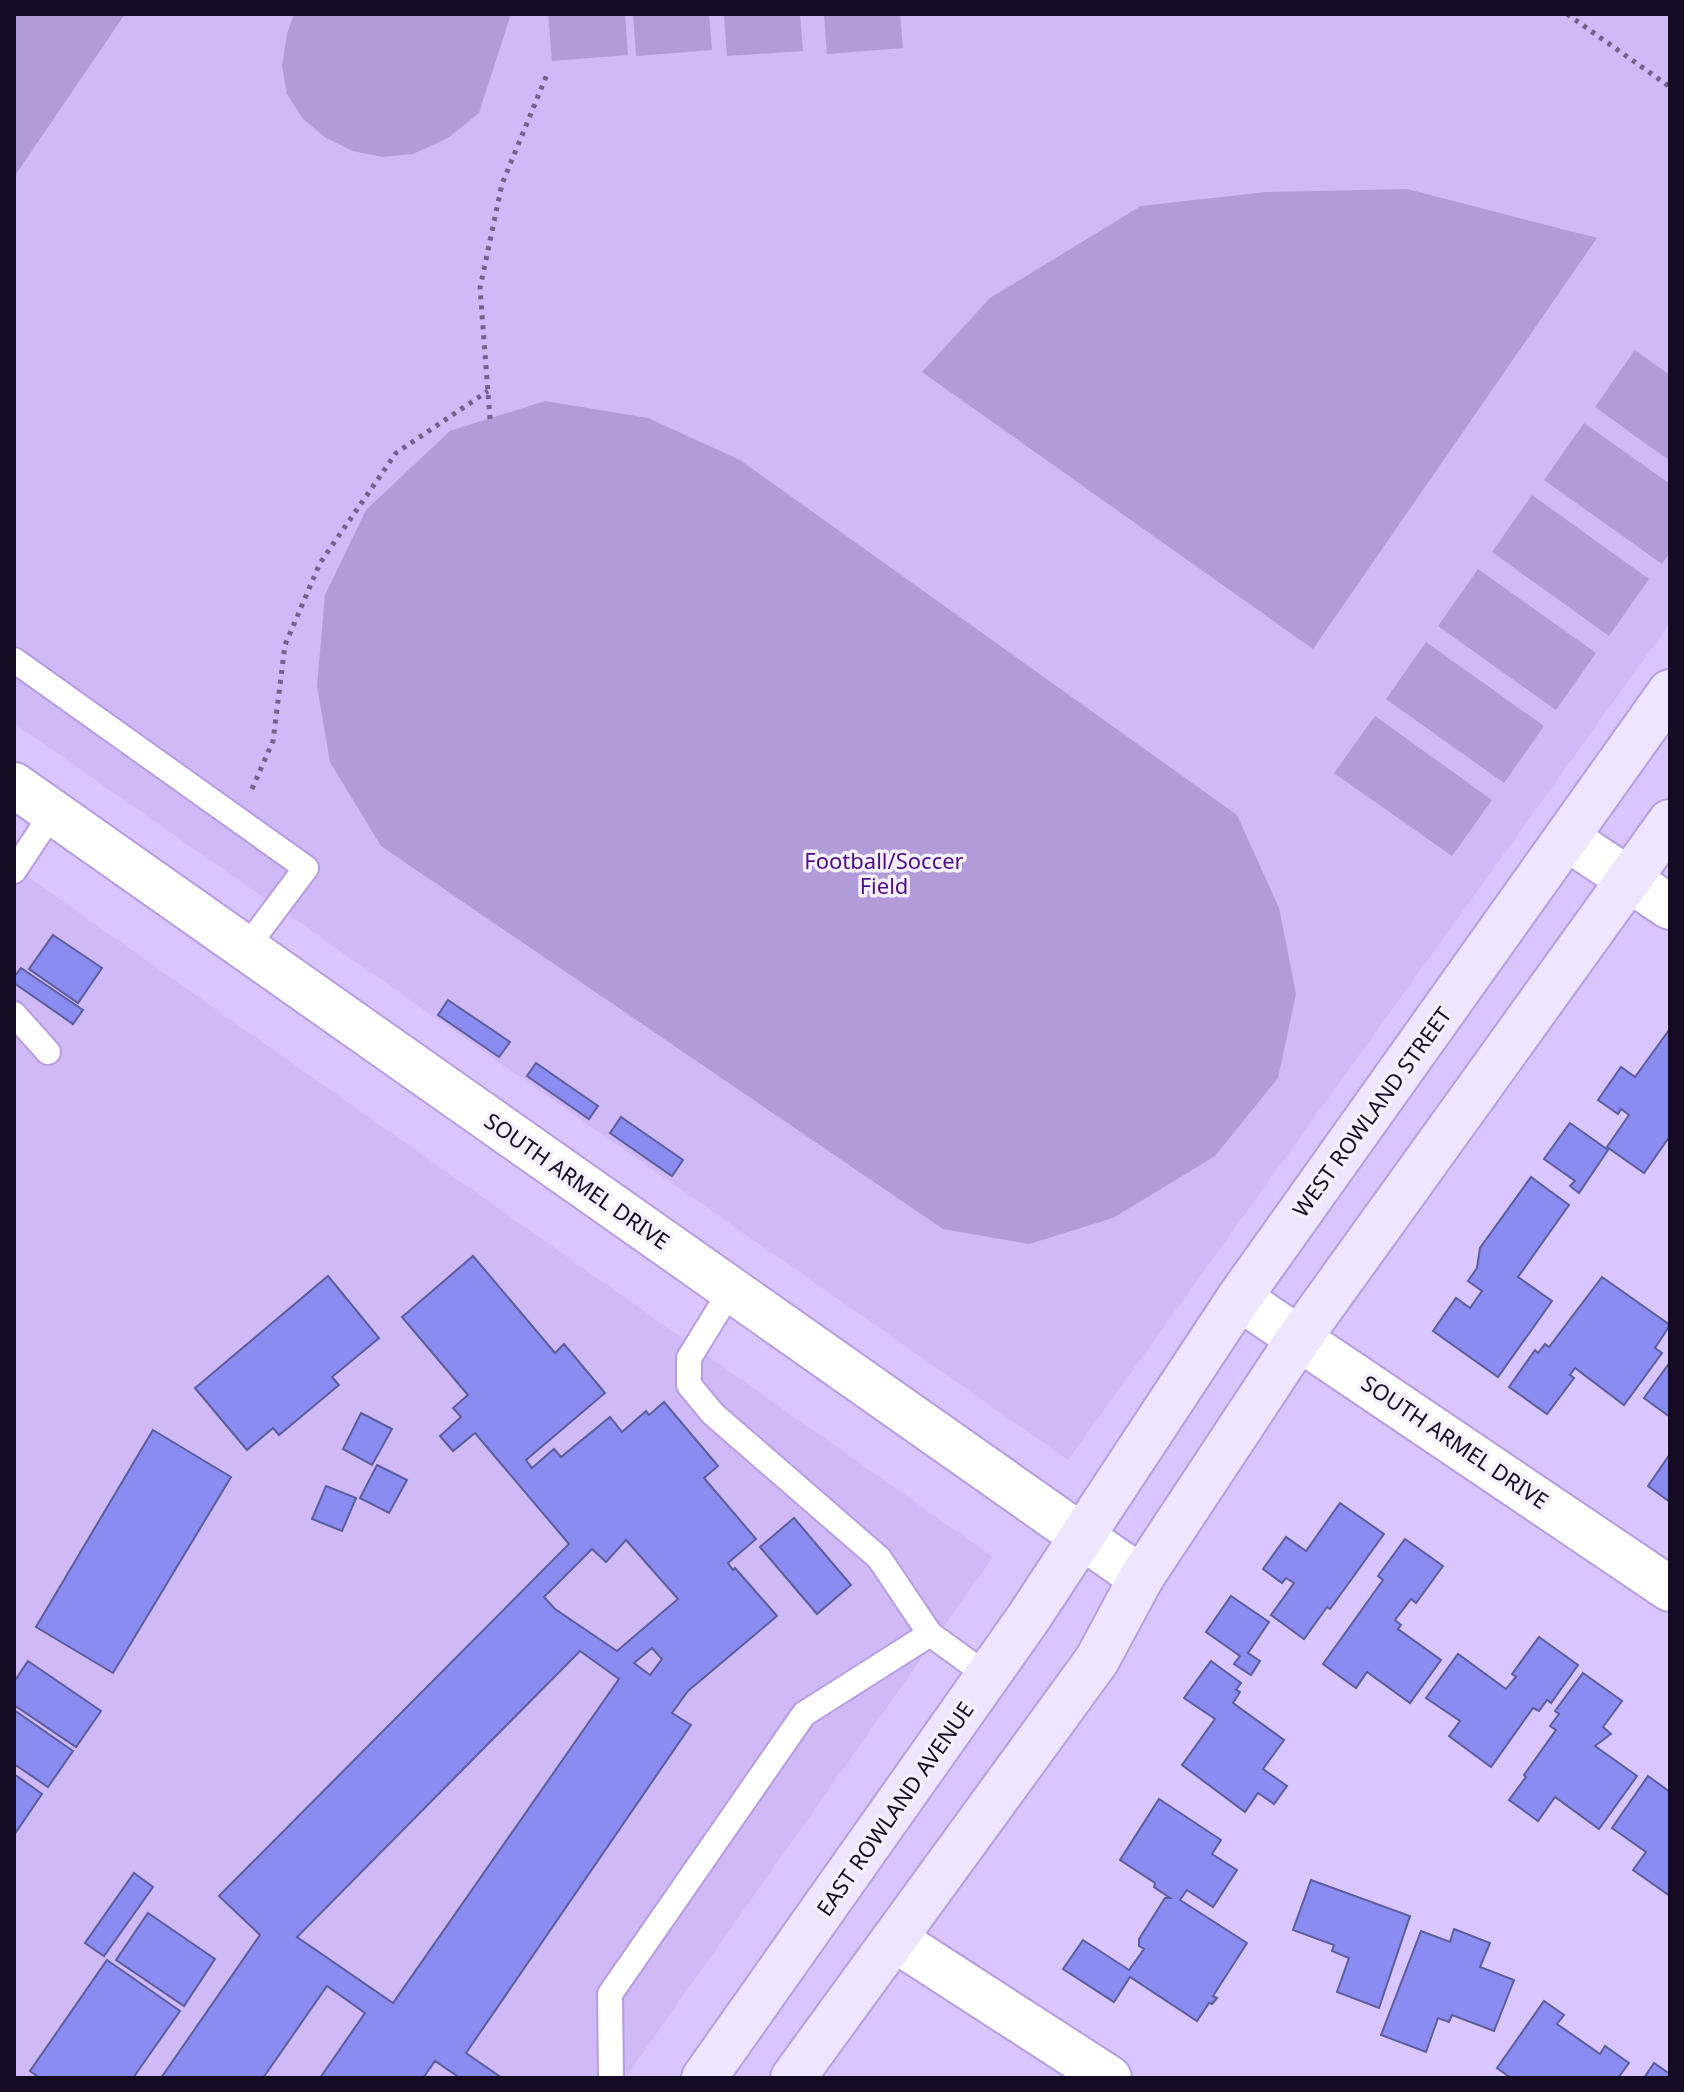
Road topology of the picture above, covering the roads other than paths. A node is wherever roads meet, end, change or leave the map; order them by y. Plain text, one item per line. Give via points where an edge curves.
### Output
1 (14, 660) edge
2 (1670, 692) edge
3 (14, 785) edge
4 (53, 812) junction
5 (1670, 822) edge
6 (1568, 839) junction
7 (14, 871) edge
8 (1629, 878) junction
9 (1670, 907) edge
10 (246, 948) junction
11 (14, 1014) edge
12 (48, 1052) dead end
13 (731, 1290) junction
14 (1239, 1298) junction
15 (1300, 1337) junction
16 (1082, 1537) junction
17 (1141, 1578) junction
18 (1670, 1589) edge
19 (930, 1634) junction
20 (988, 1676) junction
21 (894, 1939) junction
22 (611, 2078) edge
23 (704, 2078) edge
24 (793, 2078) edge
25 (1109, 2078) edge

1 - 10 lane via 306,868
2 - 6 main road, WEST ROWLAND STREET
3 - 4 street, SOUTH ARMEL DRIVE
4 - 7 lane
4 - 10 street, SOUTH ARMEL DRIVE
5 - 8 main road
6 - 8 street
6 - 14 main road, WEST ROWLAND STREET
8 - 9 street
8 - 15 main road
10 - 13 street, SOUTH ARMEL DRIVE
11 - 12 lane
13 - 16 street, SOUTH ARMEL DRIVE
13 - 19 lane via 689,1358 689,1385 713,1414 879,1558
14 - 15 street, SOUTH ARMEL DRIVE
14 - 16 main road, WEST ROWLAND STREET
15 - 17 main road
15 - 18 street, SOUTH ARMEL DRIVE
16 - 17 street, SOUTH ARMEL DRIVE
16 - 20 main road, EAST ROWLAND AVENUE
17 - 21 main road via 1097,1660
19 - 20 lane
19 - 22 lane via 804,1714 610,1994
20 - 23 main road, EAST ROWLAND AVENUE
21 - 24 main road
21 - 25 street

